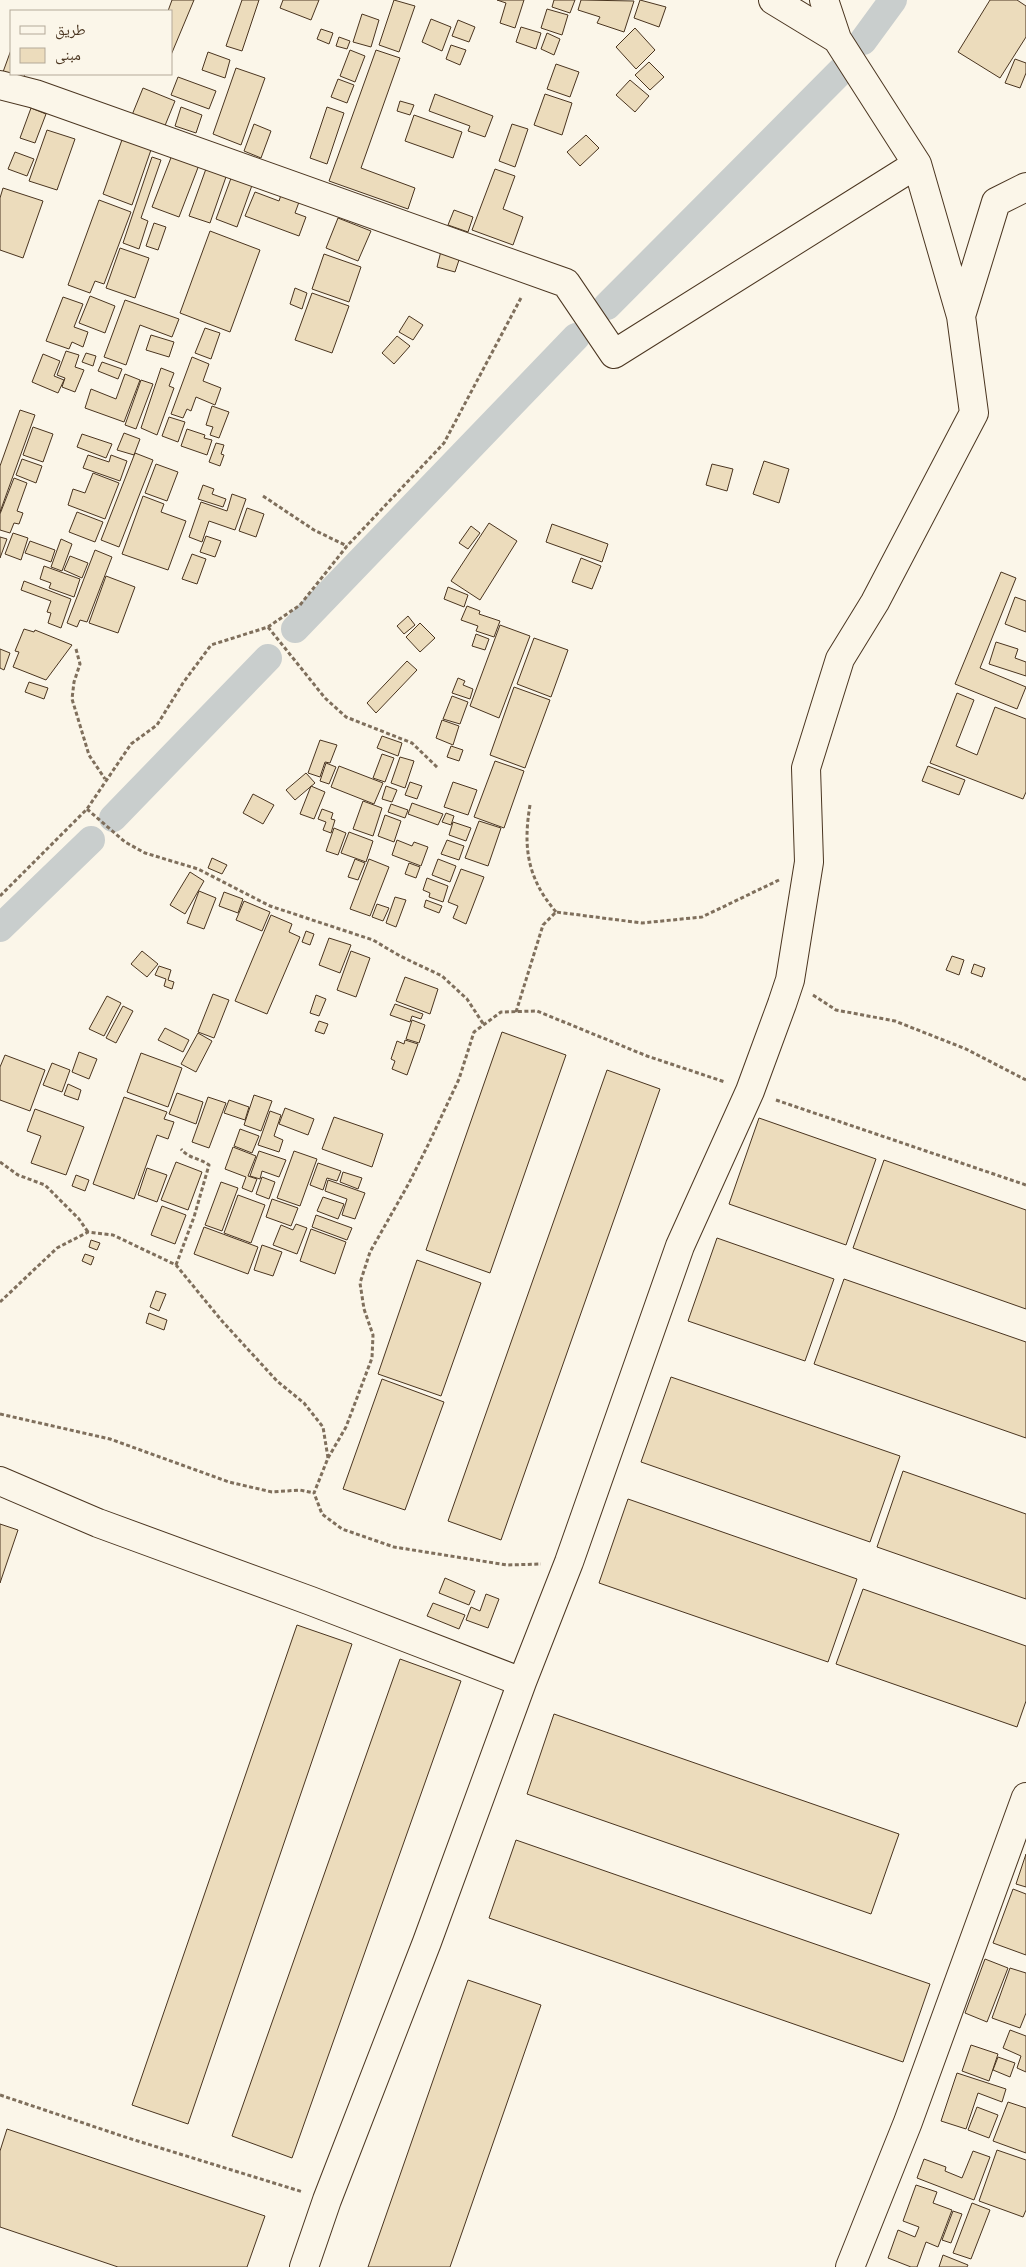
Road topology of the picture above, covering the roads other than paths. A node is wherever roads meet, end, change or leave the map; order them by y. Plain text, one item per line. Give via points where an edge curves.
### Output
1 (773, 0) edge
2 (824, 0) edge
3 (837, 38) junction
4 (0, 85) edge
5 (916, 164) junction
6 (1026, 187) edge
7 (961, 316) junction
8 (0, 1481) edge
9 (522, 1682) junction
10 (1026, 1797) edge
11 (304, 2267) edge
12 (850, 2267) edge

1 - 3 street
2 - 3 street
3 - 5 street
4 - 5 street via 35,94 566,283 614,354
5 - 7 street
6 - 7 street via 996,202
7 - 9 street via 974,413 875,602 840,659 806,768 809,862 790,980 750,1091 680,1246 569,1562
8 - 9 street via 98,1523 311,1600
9 - 11 street
10 - 12 street via 908,2122

